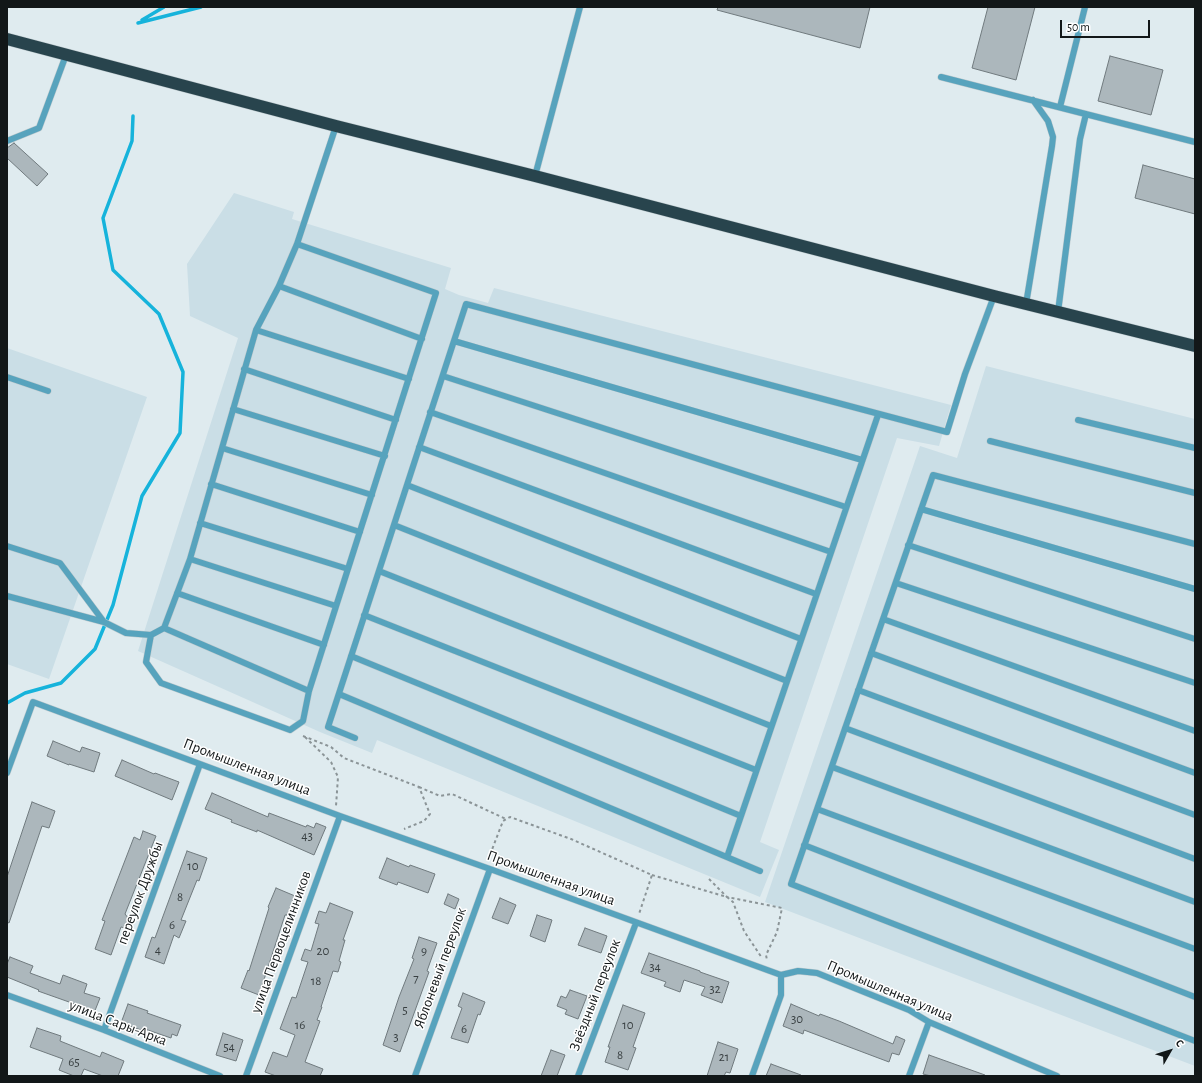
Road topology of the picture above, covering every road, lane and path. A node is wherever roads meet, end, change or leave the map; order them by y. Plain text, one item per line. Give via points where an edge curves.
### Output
1 (580, 7) edge
2 (1085, 7) edge
3 (7, 39) edge
4 (66, 55) junction
5 (941, 77) dead end
6 (1032, 100) junction
7 (1060, 107) junction
8 (1086, 114) junction
9 (336, 126) junction
10 (7, 141) edge
11 (1195, 142) edge
12 (535, 176) junction
13 (297, 244) junction
14 (279, 286) junction
15 (994, 296) junction
16 (1026, 304) junction
17 (1058, 312) junction
18 (256, 330) junction
19 (422, 339) junction
20 (454, 341) junction
21 (1195, 346) edge
22 (244, 369) junction
23 (442, 376) junction
24 (7, 377) edge
25 (409, 379) junction
26 (48, 391) dead end
27 (233, 409) junction
28 (430, 412) junction
29 (878, 415) junction
30 (396, 420) junction
31 (1078, 420) dead end
32 (990, 441) dead end
33 (419, 447) junction
34 (222, 448) junction
35 (1195, 448) edge
36 (385, 456) junction
37 (862, 460) junction
38 (211, 484) junction
39 (407, 485) junction
40 (1195, 493) edge
41 (372, 495) junction
42 (846, 507) junction
43 (921, 509) junction
44 (200, 523) junction
45 (394, 525) junction
46 (360, 532) junction
47 (1195, 544) edge
48 (908, 545) junction
49 (7, 546) edge
50 (831, 552) junction
51 (190, 559) junction
52 (348, 569) junction
53 (379, 571) junction
54 (896, 582) junction
55 (1195, 589) edge
56 (177, 593) junction
57 (816, 594) junction
58 (7, 596) edge
59 (336, 606) junction
60 (364, 615) junction
61 (883, 619) junction
62 (104, 622) junction
63 (164, 628) junction
64 (151, 635) junction
65 (1195, 639) edge
66 (801, 640) junction
67 (324, 645) junction
68 (871, 653) junction
69 (351, 656) junction
70 (787, 681) junction
71 (1195, 683) edge
72 (858, 690) junction
73 (309, 691) junction
74 (338, 694) junction
75 (298, 724) junction
76 (771, 726) junction
77 (845, 728) junction
78 (1195, 731) edge
79 (303, 736) junction
80 (355, 738) dead end
81 (200, 764) junction
82 (832, 767) junction
83 (756, 770) junction
84 (7, 773) edge
85 (1195, 773) edge
86 (419, 787) junction
87 (817, 809) junction
88 (338, 815) junction
89 (1195, 815) edge
90 (741, 816) junction
91 (506, 819) junction
92 (391, 834) junction
93 (804, 845) junction
94 (727, 857) junction
95 (1195, 859) edge
96 (488, 868) junction
97 (760, 871) dead end
98 (652, 875) junction
99 (709, 878) dead end
100 (727, 897) junction
101 (1195, 902) edge
102 (636, 922) junction
103 (1195, 949) edge
104 (781, 975) junction
105 (7, 995) edge
106 (1195, 997) edge
107 (929, 1022) junction
108 (104, 1030) junction
109 (1195, 1041) edge
110 (220, 1076) edge
111 (246, 1076) edge
112 (415, 1076) edge
113 (578, 1076) edge
114 (752, 1076) edge
115 (908, 1076) edge
116 (1057, 1076) edge

1 - 12 lane
2 - 7 lane
3 - 4 highway
4 - 9 highway
4 - 10 lane via 39,128
5 - 6 lane
6 - 7 lane
6 - 16 lane via 1048,121 1053,137
7 - 8 lane
8 - 11 lane
8 - 17 lane via 1080,139
9 - 12 highway
9 - 13 lane
12 - 15 highway
13 - 14 lane
13 - 19 lane via 436,293
14 - 18 lane
14 - 19 lane
15 - 16 highway
15 - 29 lane via 946,432
16 - 17 highway
17 - 21 highway
18 - 22 lane
18 - 25 lane
19 - 25 lane
20 - 23 lane
20 - 29 lane via 466,304
20 - 37 lane
22 - 27 lane
22 - 30 lane
23 - 28 lane
23 - 42 lane
24 - 26 lane
25 - 30 lane
27 - 34 lane
27 - 36 lane
28 - 33 lane
28 - 50 lane
29 - 37 lane
30 - 36 lane
31 - 35 lane
32 - 40 lane
33 - 39 lane
33 - 57 lane
34 - 38 lane
34 - 41 lane
36 - 41 lane
37 - 42 lane
38 - 44 lane
38 - 46 lane
39 - 45 lane
39 - 66 lane
41 - 46 lane
42 - 50 lane
43 - 47 lane via 933,475
43 - 48 lane
43 - 55 lane
44 - 51 lane
44 - 52 lane
45 - 53 lane
45 - 70 lane
46 - 52 lane
48 - 54 lane
48 - 65 lane
49 - 62 lane via 60,563
50 - 57 lane
51 - 56 lane
51 - 59 lane
52 - 59 lane
53 - 60 lane
53 - 76 lane
54 - 61 lane
54 - 71 lane
56 - 63 lane
56 - 67 lane
57 - 66 lane
58 - 62 lane
59 - 67 lane
60 - 69 lane
60 - 83 lane
61 - 68 lane
61 - 78 lane
62 - 64 lane via 126,633
63 - 64 lane
63 - 73 lane
64 - 75 lane via 146,662 161,683 290,730
66 - 70 lane
67 - 73 lane
68 - 72 lane
68 - 85 lane
69 - 74 lane
69 - 90 lane
70 - 76 lane
72 - 77 lane
72 - 89 lane
73 - 75 lane via 303,720
74 - 80 lane via 328,727
74 - 94 lane
75 - 79 path
76 - 83 lane
77 - 82 lane
77 - 95 lane
79 - 86 path via 331,747 344,758
79 - 88 path via 331,762 338,777
81 - 84 lane, Промышленная улица via 33,702
81 - 88 lane, Промышленная улица
81 - 108 lane, переулок Дружбы
82 - 87 lane
82 - 101 lane
83 - 90 lane
86 - 91 path via 440,796 452,794
86 - 92 path via 430,814 424,821
87 - 93 lane
87 - 103 lane
88 - 92 lane, Промышленная улица
88 - 111 lane, улица Первоцелинников
90 - 94 lane
91 - 96 path via 503,821
91 - 98 path via 510,817 571,839
92 - 96 lane, Промышленная улица
93 - 106 lane
93 - 109 lane via 791,884
94 - 97 lane
96 - 102 lane, Промышленная улица
96 - 112 lane, Яблоневый переулок
98 - 100 path
98 - 102 path
99 - 100 path
100 - 100 path via 733,902 744,931 766,961 766,955 777,932 782,908
102 - 104 lane, Промышленная улица
102 - 113 lane, Звёздный переулок
104 - 107 lane, Промышленная улица via 798,971 817,974 909,1010
104 - 114 lane via 782,995
105 - 108 lane, улица Сары-Арка
107 - 115 lane
107 - 116 lane, Промышленная улица
108 - 110 lane, улица Сары-Арка

